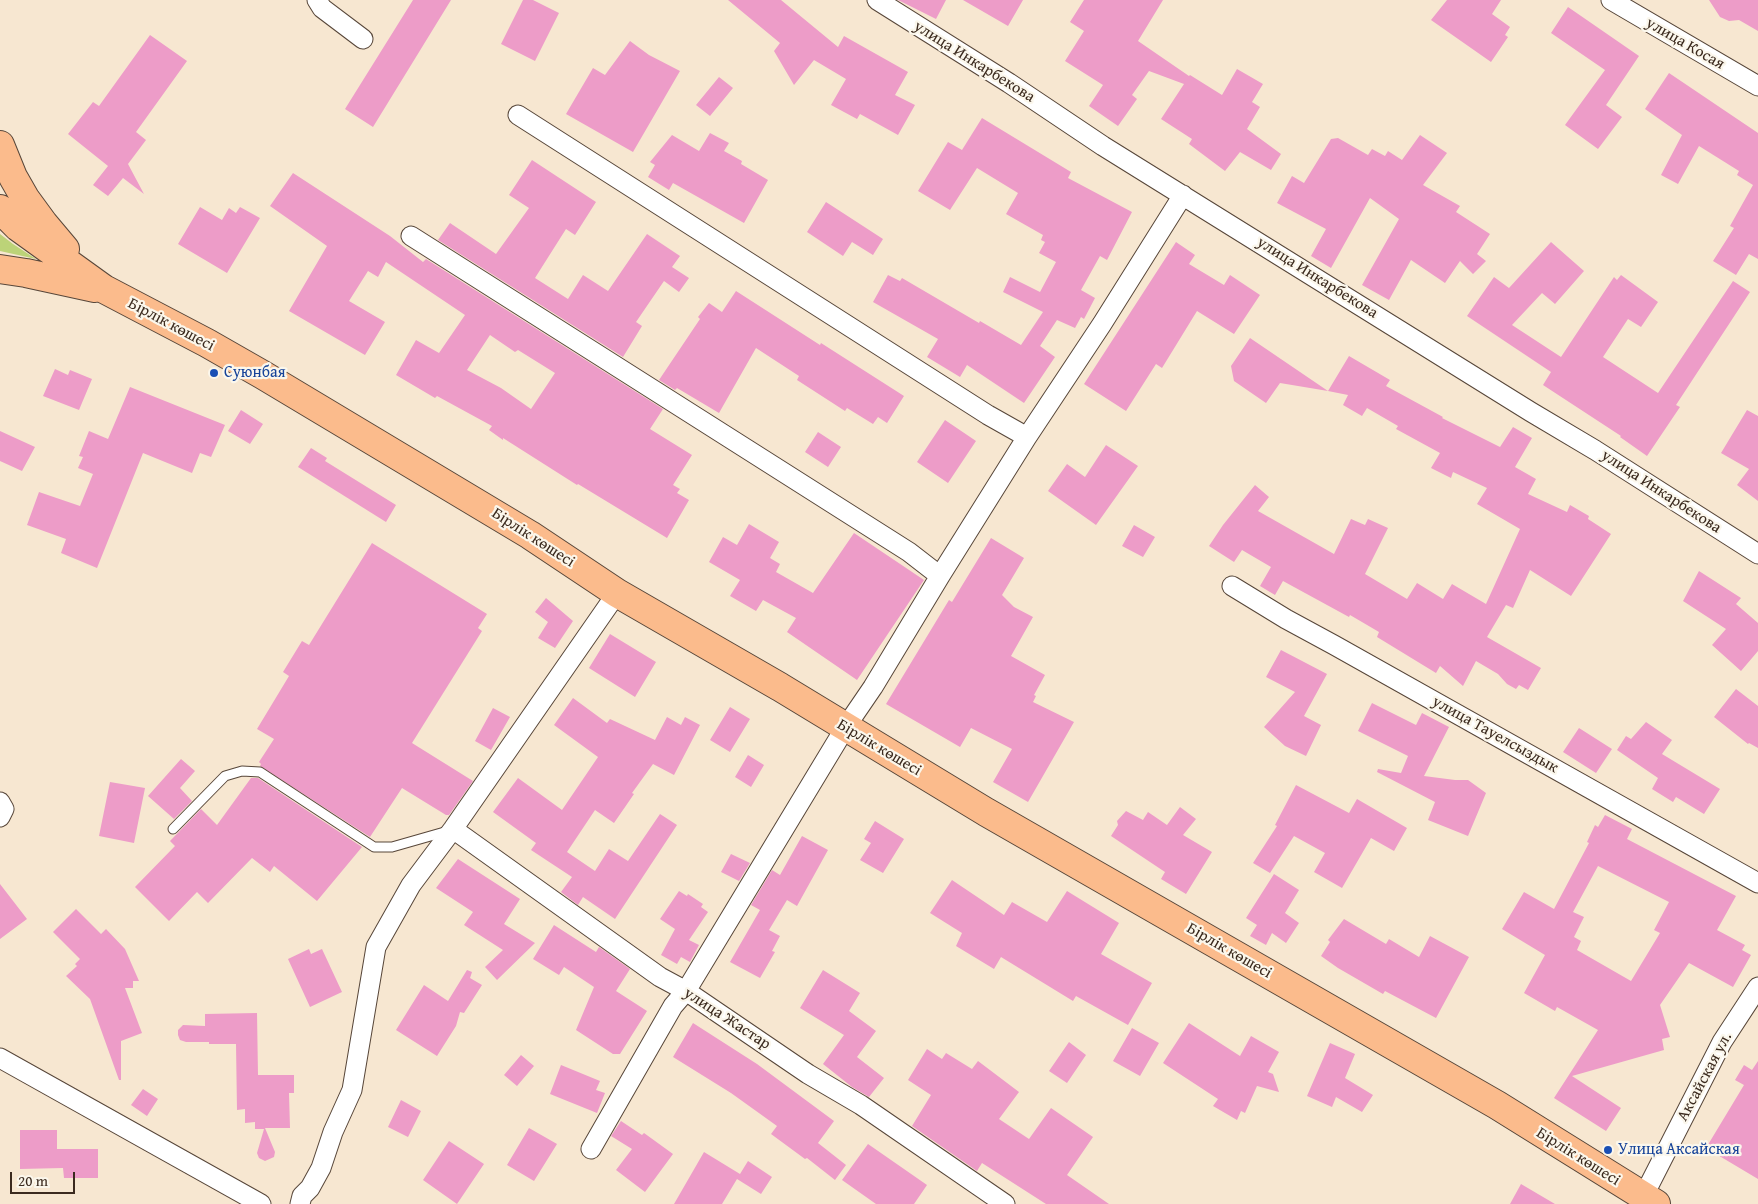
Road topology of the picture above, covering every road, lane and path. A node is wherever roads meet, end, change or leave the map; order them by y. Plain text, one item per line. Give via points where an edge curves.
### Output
1 (317, 0) edge
2 (877, 0) edge
3 (1612, 0) edge
4 (364, 39) dead end
5 (1758, 86) edge
6 (518, 115) dead end
7 (0, 145) edge
8 (1182, 195) junction
9 (0, 209) edge
10 (411, 236) dead end
11 (0, 269) edge
12 (104, 290) junction
13 (1027, 438) junction
14 (1758, 554) edge
15 (940, 576) junction
16 (1232, 586) dead end
17 (617, 594) junction
18 (845, 728) junction
19 (0, 802) edge
20 (0, 817) edge
21 (173, 829) dead end
22 (453, 829) junction
23 (1758, 883) edge
24 (1758, 987) edge
25 (686, 991) junction
26 (0, 1058) edge
27 (592, 1149) dead end
28 (1649, 1200) edge
29 (261, 1204) edge
30 (300, 1204) edge
31 (1005, 1204) edge

1 - 4 street via 322,8
2 - 8 street, улица Инкарбекова
3 - 5 street, улица Косая
6 - 13 street
7 - 12 main road via 13,177 44,224
8 - 13 street via 1108,316
8 - 14 street, улица Инкарбекова
9 - 12 main road via 18,227
10 - 15 street via 909,552
11 - 12 main road
12 - 17 main road, Бірлік көшесі via 207,343 321,409 530,535
13 - 15 street
15 - 18 street
16 - 23 street, улица Тауелсыздык
17 - 18 main road, Бірлік көшесі
17 - 22 street
18 - 25 street
18 - 28 main road, Бірлік көшесі via 1496,1105
19 - 20 street via 4,810
21 - 22 lane via 225,776 242,771 260,772 374,846 392,847
22 - 25 street, улица Жастар via 660,977
22 - 30 street via 411,885 376,947 352,1090 321,1168
24 - 28 street, Аксайская ул. via 1722,1042
25 - 27 street via 674,1006
25 - 31 street, улица Жастар
26 - 29 street

